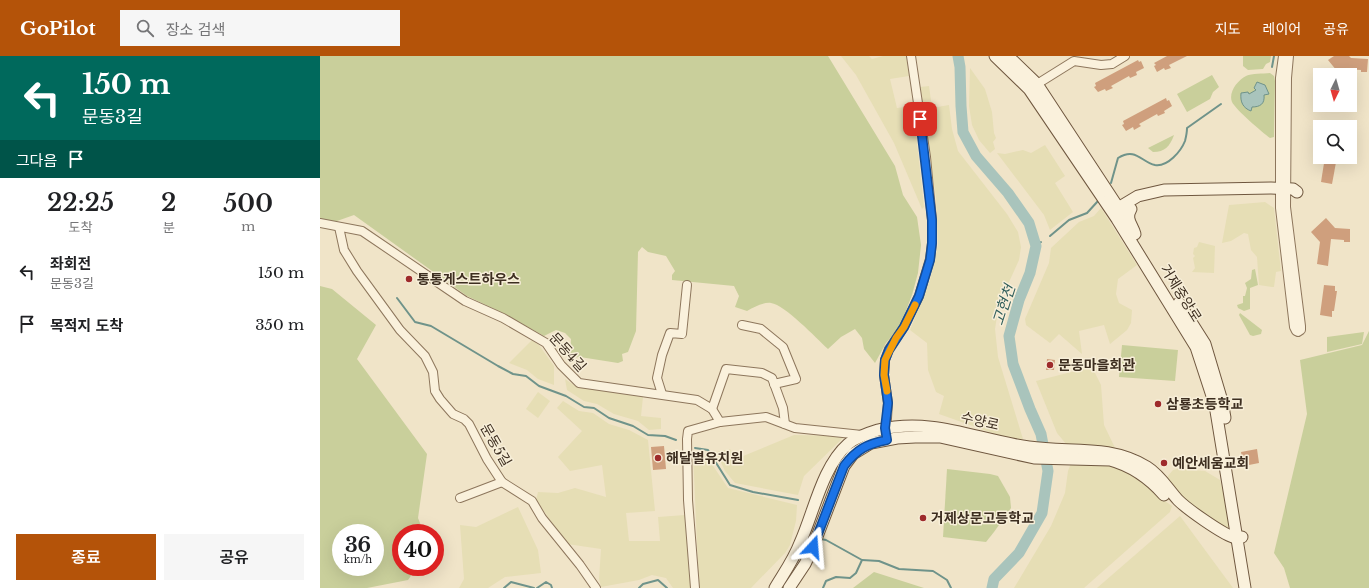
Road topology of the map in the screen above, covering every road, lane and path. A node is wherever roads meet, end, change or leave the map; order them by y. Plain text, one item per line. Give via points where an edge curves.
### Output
1 (911, 56) edge
2 (1125, 56) edge
3 (1283, 56) edge
4 (1289, 56) edge
5 (1003, 57) edge
6 (1033, 87) junction
7 (1283, 192) junction
8 (1121, 211) junction
9 (320, 223) edge
10 (339, 227) junction
11 (686, 285) dead end
12 (742, 325) dead end
13 (774, 384) junction
14 (662, 394) junction
15 (712, 409) junction
16 (720, 422) junction
17 (785, 424) junction
18 (885, 428) junction
19 (863, 435) junction
20 (887, 440) junction
21 (1032, 453) junction
22 (502, 482) junction
23 (460, 498) dead end
24 (1234, 521) junction
25 (1223, 535) junction
26 (1240, 540) junction
27 (1240, 563) junction
28 (596, 588) edge
29 (695, 588) edge
30 (775, 588) edge
31 (789, 588) edge
32 (1245, 588) edge
33 (1252, 588) edge

1 - 18 street via 926,156 932,243 930,260 919,296 885,360 884,375 888,403
2 - 6 street via 1112,64 1074,61
3 - 7 street via 1280,78
4 - 7 street via 1286,78
5 - 6 main road, 거제중앙로
6 - 8 main road, 거제중앙로
6 - 8 main road, 거제중앙로 via 1110,196 1118,202
7 - 7 street via 1280,208 1294,327 1298,332 1301,326
7 - 8 main road via 1157,198
8 - 24 main road, 거제중앙로 via 1196,347 1215,405
8 - 26 main road, 거제중앙로 via 1205,344 1222,401
9 - 10 street, 문동4길
10 - 14 street, 문동4길 via 362,231 465,301 503,318 546,343 561,365 579,383
10 - 22 street, 문동5길 via 344,250 356,272 400,330 425,356 433,372 435,391 453,414 469,424
11 - 14 street via 682,334 670,333 662,355 658,378
12 - 13 street via 761,329 783,347 796,379
13 - 15 street via 772,378 762,373 726,369
13 - 17 street via 783,408
14 - 15 street, 문동4길 via 697,400
15 - 16 street
16 - 17 street via 766,417
16 - 29 street via 688,431 688,500
17 - 19 street via 801,429
18 - 19 main road, 수양로
18 - 20 street
18 - 21 main road, 수양로 via 941,427
19 - 30 main road, 수양로 via 848,443 834,460 801,543
20 - 21 main road, 수양로 via 940,437
20 - 31 main road, 수양로 via 862,448 853,454 844,466 805,564
21 - 25 main road, 수양로 via 1061,455 1110,452 1147,467 1179,500
22 - 23 street
22 - 28 street, 문동5길 via 532,501 542,518
24 - 25 main road via 1230,531
24 - 26 main road, 거제중앙로
25 - 26 main road, 수양로
25 - 27 main road via 1235,548
26 - 27 main road, 거제중앙로
26 - 33 main road, 거제중앙로
27 - 32 main road, 거제중앙로

